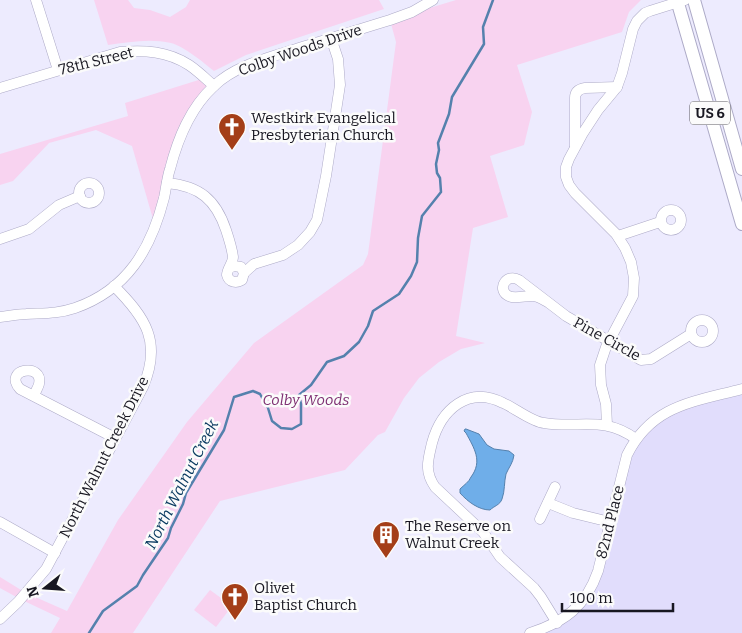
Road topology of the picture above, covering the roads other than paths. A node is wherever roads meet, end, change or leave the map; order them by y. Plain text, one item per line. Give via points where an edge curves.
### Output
1 (36, 0) edge
2 (433, 0) edge
3 (694, 0) edge
4 (680, 1) edge
5 (331, 38) junction
6 (58, 70) junction
7 (214, 86) junction
8 (617, 87) junction
9 (0, 88) edge
10 (575, 147) junction
11 (742, 169) edge
12 (167, 183) junction
13 (80, 196) dead end
14 (660, 222) dead end
15 (742, 224) edge
16 (618, 236) junction
17 (0, 239) edge
18 (114, 286) junction
19 (549, 303) dead end
20 (0, 317) edge
21 (691, 334) dead end
22 (609, 340) junction
23 (742, 389) edge
24 (34, 396) dead end
25 (607, 425) junction
26 (115, 438) junction
27 (636, 439) junction
28 (555, 487) dead end
29 (548, 503) junction
30 (540, 519) dead end
31 (0, 522) edge
32 (610, 522) junction
33 (55, 553) junction
34 (0, 619) edge
35 (557, 623) junction
36 (530, 633) edge

1 - 6 street
2 - 5 street, Colby Woods Drive via 412,12
3 - 11 main road, US 6
4 - 8 street via 645,13 637,21
4 - 15 main road, US 6
5 - 7 street, Colby Woods Drive via 247,65
5 - 12 street via 338,59 340,86 318,220 290,250 254,264 244,273 242,280 234,282 228,276 233,259 222,217 210,200 196,191
6 - 7 street, 78th Street via 120,52 160,53 191,66
6 - 9 street, 78th Street
7 - 12 street, Colby Woods Drive via 190,115 179,138
8 - 10 street
8 - 10 street via 585,88 577,92 574,98
10 - 16 street via 566,167 569,185
12 - 18 street, Colby Woods Drive via 144,252 128,274
13 - 17 street via 59,205 29,229
14 - 16 street
16 - 22 street via 631,262 633,296
18 - 20 street, Colby Woods Drive via 73,309 53,314
18 - 26 street, North Walnut Creek Drive via 146,326 151,345 151,360 143,387
19 - 22 street, Pine Circle
21 - 22 street, Pine Circle via 647,360 636,358
22 - 25 street via 600,370
23 - 27 street, 82nd Place via 671,410 649,424
24 - 26 street
25 - 27 street via 619,428
25 - 35 street via 542,423 495,399 476,397 449,410 438,428 428,462 428,475 435,487 483,532 500,557 534,588
26 - 33 street, North Walnut Creek Drive
27 - 32 street, 82nd Place via 624,467
28 - 29 street
29 - 30 street
29 - 32 street
31 - 33 street
32 - 35 street, 82nd Place via 598,571 588,594 574,611
33 - 34 street, North Walnut Creek Drive via 38,579
35 - 36 street, 82nd Place

